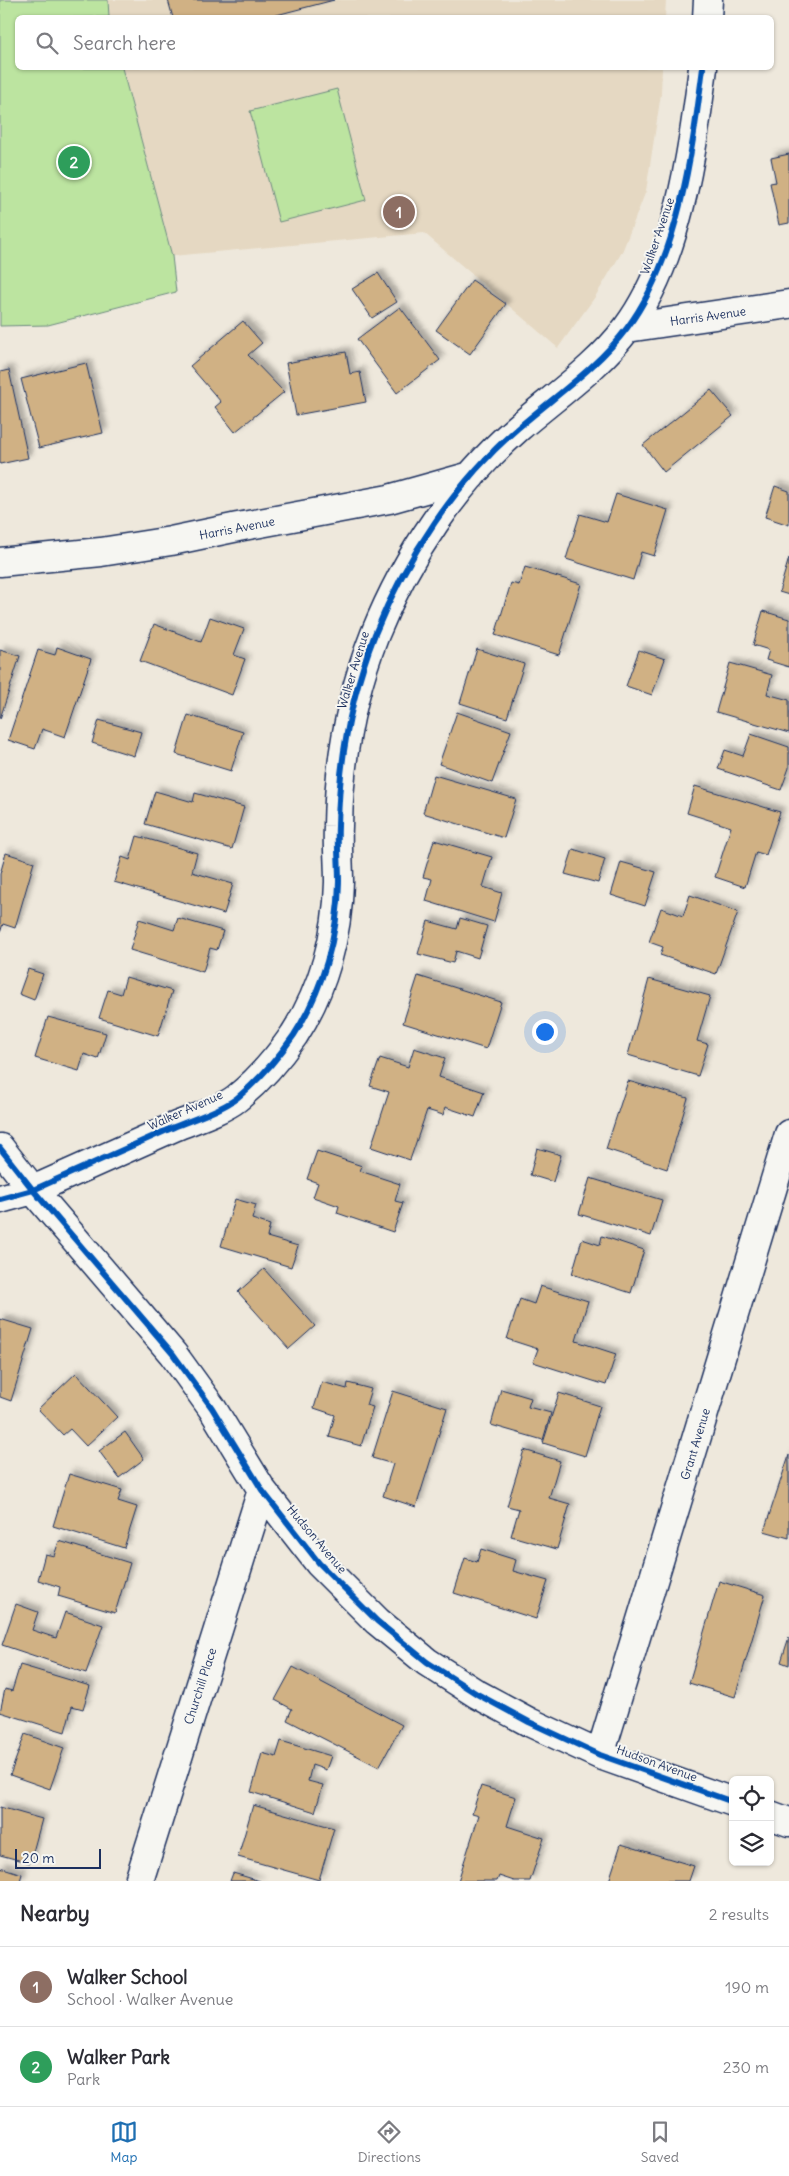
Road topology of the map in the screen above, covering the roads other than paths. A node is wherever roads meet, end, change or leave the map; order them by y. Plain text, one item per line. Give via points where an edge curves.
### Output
1 (708, 0) edge
2 (707, 15) edge
3 (703, 70) edge
4 (789, 304) edge
5 (627, 328) junction
6 (471, 476) junction
7 (0, 562) edge
8 (789, 1134) edge
9 (0, 1148) edge
10 (33, 1190) junction
11 (0, 1200) edge
12 (262, 1490) junction
13 (600, 1755) junction
14 (729, 1801) edge
15 (774, 1816) edge
16 (789, 1822) edge
17 (139, 1881) edge

1 - 2 street
3 - 5 street, Walker Avenue via 688,171 676,220 654,281
4 - 5 street, Harris Avenue
5 - 6 street, Walker Avenue
6 - 7 street, Harris Avenue via 389,499 171,541 102,552
6 - 10 street, Walker Avenue via 418,546 375,634 359,681 342,757 338,898 331,948 322,977 293,1036 264,1073 235,1100
8 - 13 street, Grant Avenue
9 - 10 street, Hudson Avenue
10 - 11 street, Walker Avenue
10 - 12 street, Hudson Avenue via 172,1354 212,1408
12 - 13 street, Hudson Avenue via 319,1563 377,1621 427,1662 529,1722
12 - 17 street, Churchill Place
13 - 14 street, Hudson Avenue
15 - 16 street

